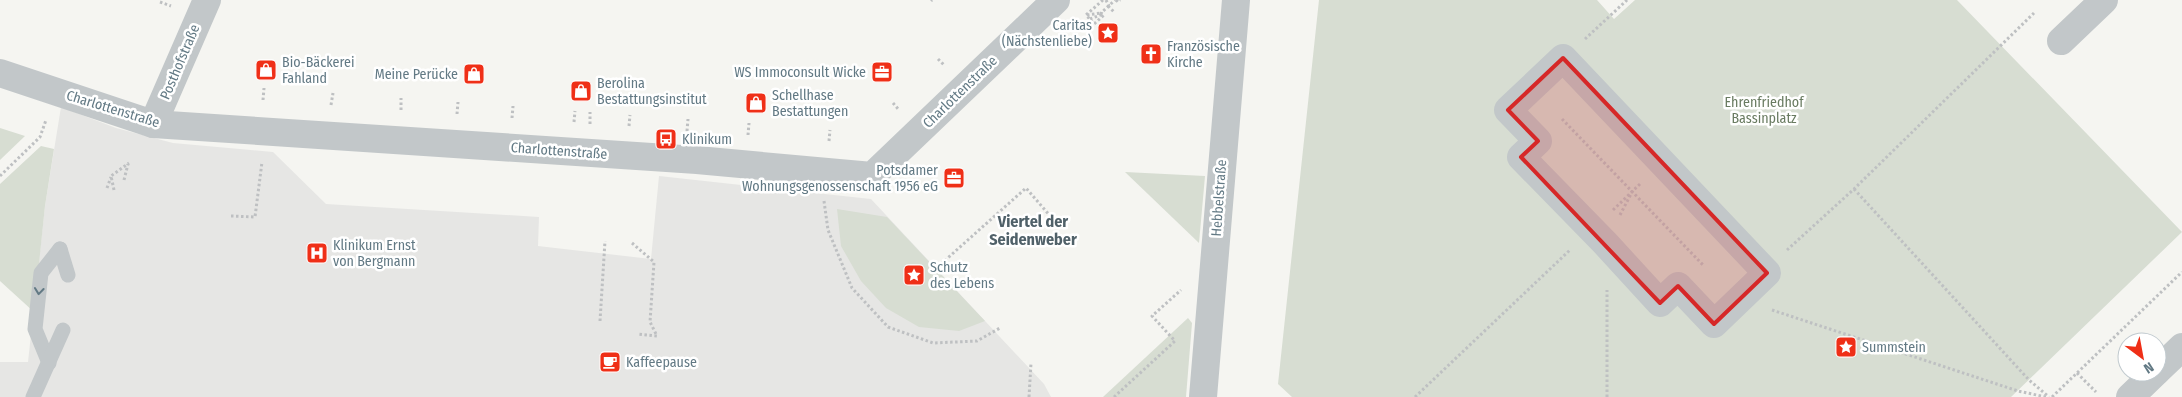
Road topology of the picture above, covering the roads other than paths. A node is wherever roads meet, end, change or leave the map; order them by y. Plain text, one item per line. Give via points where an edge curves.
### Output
1 (207, 0) edge
2 (1056, 0) edge
3 (1236, 0) edge
4 (2104, 0) edge
5 (2061, 41) dead end
6 (0, 73) edge
7 (153, 124) junction
8 (68, 275) dead end
9 (1739, 299) joint
10 (63, 330) dead end
11 (2182, 347) edge
12 (2167, 361) edge
13 (49, 363) junction
14 (2145, 382) edge
15 (33, 397) edge
16 (1203, 397) edge
17 (2130, 397) edge

1 - 7 street, Posthofstraße
2 - 7 street, Charlottenstraße via 872,176 696,160
3 - 16 street, Hebbelstraße
4 - 5 street
6 - 7 street, Charlottenstraße
8 -> 13 lane via 60,249 41,273 35,329
9 - 9 street via 1714,324 1678,286 1660,303 1521,158 1538,141 1508,110 1563,58 1768,273
10 - 13 lane
11 - 12 street
13 - 15 lane
14 - 17 street

